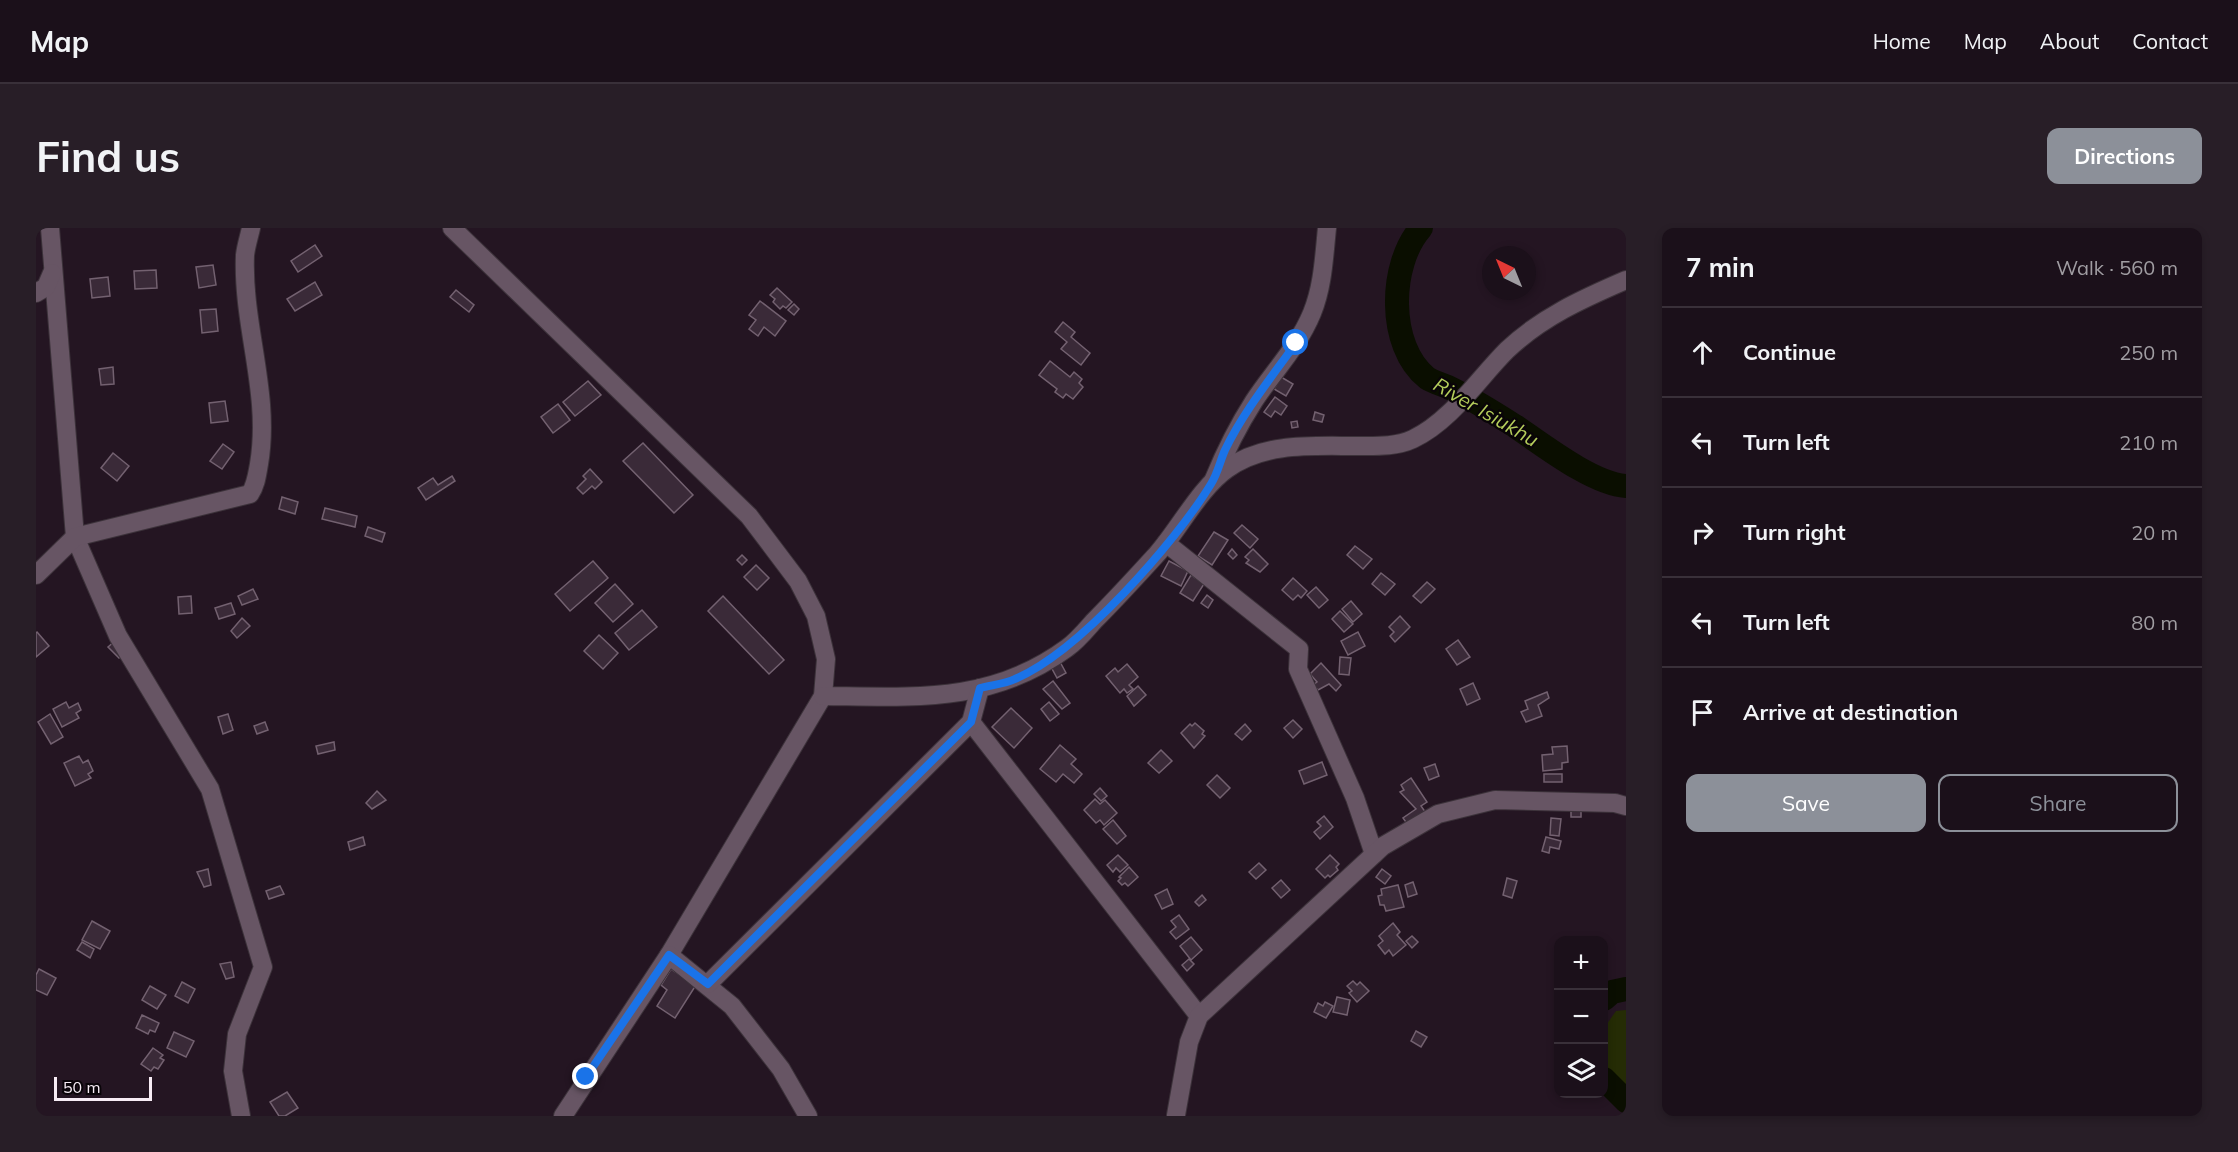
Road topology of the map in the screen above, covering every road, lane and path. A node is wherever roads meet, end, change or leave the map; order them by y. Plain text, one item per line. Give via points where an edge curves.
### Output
1 (50, 228) edge
2 (251, 228) edge
3 (452, 228) edge
4 (1328, 228) edge
5 (52, 273) junction
6 (1626, 280) edge
7 (36, 292) edge
8 (1212, 483) junction
9 (75, 537) junction
10 (1166, 543) junction
11 (36, 575) edge
12 (980, 688) junction
13 (823, 696) junction
14 (971, 722) junction
15 (1626, 806) edge
16 (1374, 854) junction
17 (669, 955) junction
18 (708, 984) junction
19 (1199, 1016) junction
20 (1176, 1115) edge
21 (241, 1116) edge
22 (563, 1116) edge
23 (808, 1116) edge

1 - 5 street
2 - 9 street via 245,254 250,322 263,398 262,445 255,486 250,494
3 - 13 street via 749,516 798,581 816,616 826,659
4 - 8 street via 1322,280 1312,313 1225,450
5 - 7 street via 46,287
5 - 9 street
6 - 8 street via 1561,309 1537,325 1430,430 1411,440 1387,446 1273,450 1248,457 1226,469
8 - 10 street
9 - 11 street
9 - 21 street via 118,636 210,789 263,967 237,1034 233,1071
10 - 12 street via 1068,647 1015,679
10 - 16 street via 1299,650 1298,669 1355,798
12 - 13 street via 929,697
12 - 14 street
13 - 17 street
14 - 18 street
14 - 19 street
15 - 16 street via 1495,800 1437,814
16 - 19 street
17 - 18 street
17 - 22 street
18 - 23 street via 759,1038
19 - 20 street via 1189,1042

